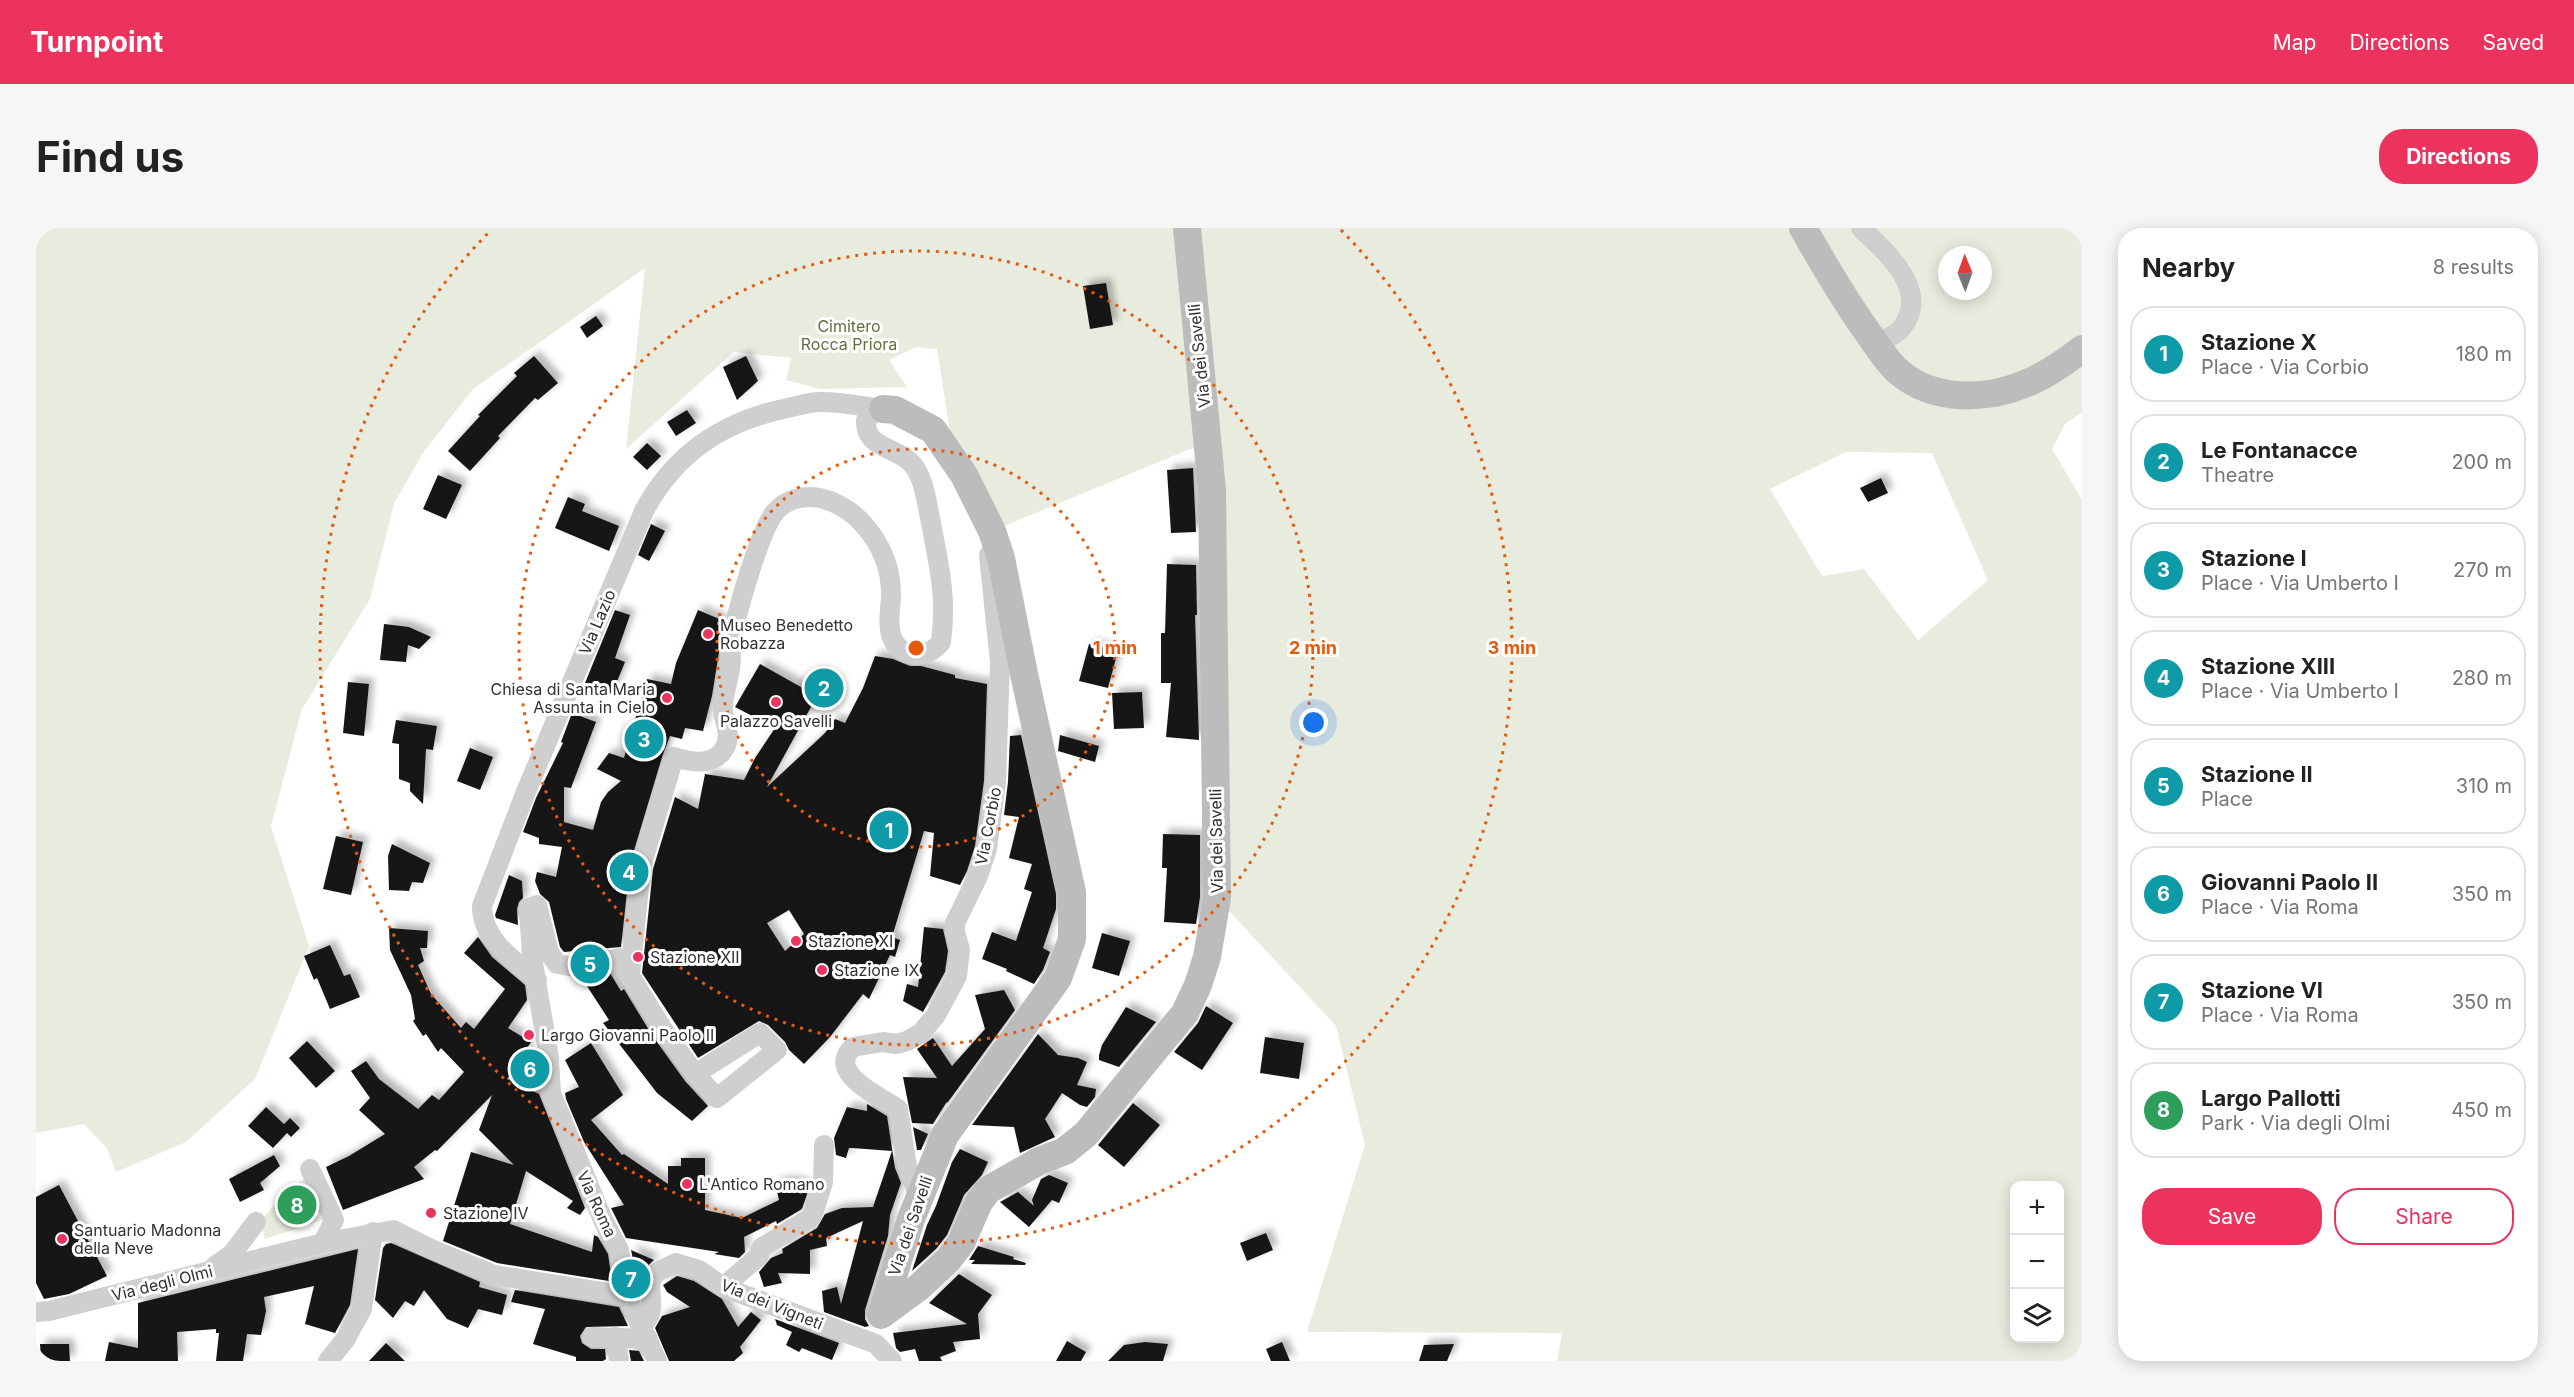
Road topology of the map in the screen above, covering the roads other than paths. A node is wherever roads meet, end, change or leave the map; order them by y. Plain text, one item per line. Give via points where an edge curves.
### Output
1 (1187, 228) edge
2 (1803, 228) edge
3 (1861, 228) edge
4 (1876, 344) junction
5 (2082, 349) edge
6 (884, 409) junction
7 (992, 531) junction
8 (630, 975) junction
9 (537, 980) junction
10 (695, 1074) dead end
11 (824, 1145) dead end
12 (310, 1169) dead end
13 (919, 1197) junction
14 (256, 1222) dead end
15 (373, 1232) junction
16 (323, 1242) junction
17 (210, 1271) junction
18 (723, 1287) junction
19 (627, 1296) junction
20 (36, 1312) edge
21 (881, 1315) junction
22 (645, 1332) junction
23 (592, 1336) dead end
24 (615, 1338) junction
25 (876, 1344) junction
26 (328, 1361) edge
27 (619, 1361) edge
28 (657, 1361) edge
29 (892, 1361) edge

1 - 21 street, Via dei Savelli via 1212,490 1217,898 1207,957 1185,1013 1086,1134 1065,1151 988,1190 948,1260
2 - 4 street
3 - 4 street via 1899,265 1909,287 1911,308 1900,330
4 - 5 street via 1891,365 1910,380 1957,395 1993,393 2028,383
6 - 7 street, Via dei Savelli via 895,410 933,430 964,475
6 - 8 street via 869,416 867,429 874,441 907,460 918,474 926,497 943,581 941,642 928,653 917,655 899,648 889,624 888,568 867,529 852,513 816,498 794,498 777,510 761,539 731,645 731,666 722,707 728,734 724,750 699,762 674,757 641,867
6 - 9 street, Via Lazio via 820,402 741,422 685,455 655,490 529,784 482,906 484,922 497,944
7 - 13 street, Via dei Savelli via 1072,892 1072,939 1058,978 945,1135
7 - 13 street, Via Corbio via 990,569 1000,662 996,782 987,849 955,923 960,950 957,976 936,1015 921,1033 896,1044 853,1047 845,1058 845,1065 858,1083 898,1109 907,1166
8 - 9 street, Via Roma via 619,957 581,968 557,964 549,952 537,905 531,906 528,915
8 - 10 street
9 - 19 street, Via Roma via 551,1093 603,1220 620,1250
11 - 18 street via 822,1182 810,1218 768,1242 746,1269
12 - 16 street via 334,1220
13 - 21 street, Via dei Savelli
14 - 17 street via 232,1254
15 - 16 street, Via degli Olmi
15 - 19 street, Via degli Olmi via 393,1230 494,1275
15 - 26 street via 362,1309
16 - 17 street, Via degli Olmi
17 - 20 street, Via degli Olmi
18 - 22 street, Via dei Vigneti via 699,1270 676,1263 656,1273 651,1280 652,1310
18 - 25 street, Via dei Vigneti
19 - 22 street, Via Roma
21 - 25 street, Via dei Savelli
22 - 24 street
22 - 28 street, Via Roma
23 - 24 street
24 - 27 street
25 - 29 street

